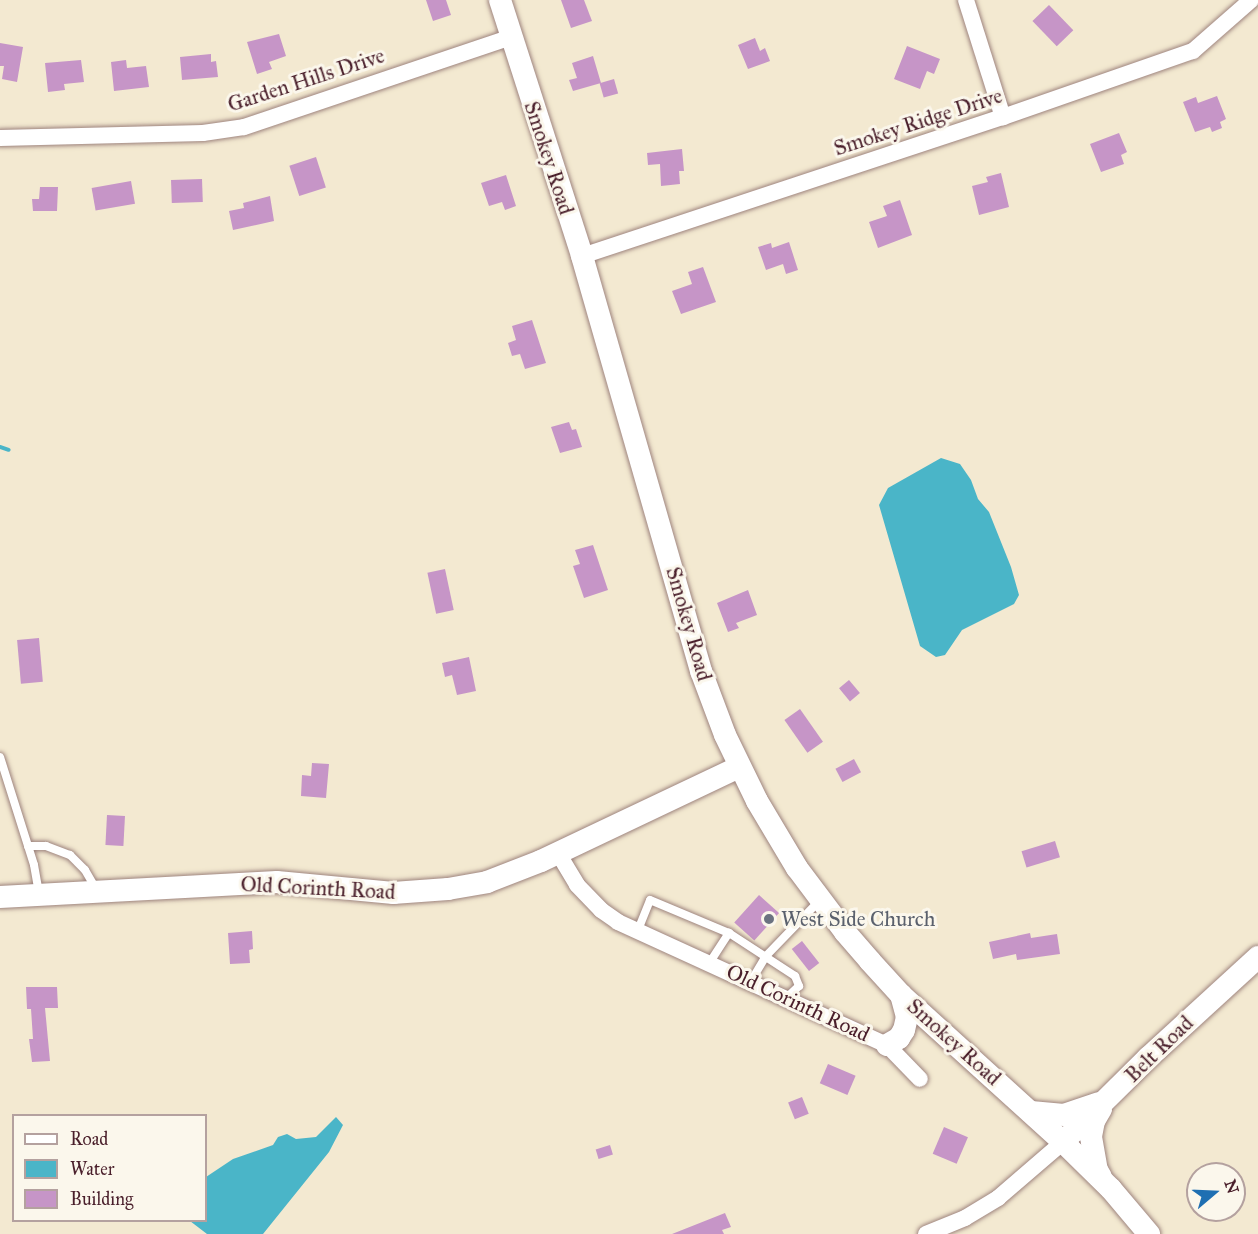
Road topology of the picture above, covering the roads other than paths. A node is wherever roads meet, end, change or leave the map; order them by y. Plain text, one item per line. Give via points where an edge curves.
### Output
1 (500, 0) edge
2 (966, 0) edge
3 (1251, 0) edge
4 (511, 37) junction
5 (1003, 117) junction
6 (0, 138) edge
7 (582, 256) junction
8 (0, 757) edge
9 (740, 767) junction
10 (28, 846) junction
11 (558, 853) junction
12 (97, 891) junction
13 (39, 895) junction
14 (0, 897) edge
15 (820, 900) junction
16 (638, 930) junction
17 (729, 933) junction
18 (766, 956) junction
19 (1258, 957) edge
20 (710, 962) junction
21 (751, 981) junction
22 (901, 995) junction
23 (787, 997) junction
24 (887, 1045) junction
25 (920, 1079) dead end
26 (1107, 1099) junction
27 (1031, 1112) junction
28 (1063, 1142) junction
29 (1107, 1186) junction
30 (926, 1234) edge
31 (1149, 1234) edge

1 - 4 street, Smokey Road
2 - 5 street
3 - 5 street, Smokey Ridge Drive via 1193,51
4 - 6 street, Garden Hills Drive via 244,127 203,133
4 - 7 street, Smokey Road
5 - 7 street, Smokey Ridge Drive
7 - 9 street, Smokey Road via 701,671
8 - 10 lane
9 - 11 street, Old Corinth Road
9 - 15 street, Smokey Road via 776,835
10 - 12 lane via 46,846 70,855
10 - 13 lane
11 - 12 street, Old Corinth Road via 487,882 448,889 393,893 277,882
11 - 16 street, Old Corinth Road via 577,885 601,910
12 - 13 street, Old Corinth Road
13 - 14 street, Old Corinth Road
15 - 18 lane
15 - 22 street, Smokey Road
16 - 17 lane via 650,900
16 - 20 street, Old Corinth Road
17 - 18 lane
17 - 20 lane
18 - 21 lane
18 - 23 lane via 795,976 799,986
19 - 26 street, Belt Road
20 - 21 street, Old Corinth Road
21 - 23 street, Old Corinth Road
22 - 24 street via 907,1017 904,1030
22 - 27 street, Smokey Road
23 - 24 street, Old Corinth Road
24 - 25 street, Old Corinth Road
26 - 27 street via 1064,1115
26 - 28 street, Belt Road
26 - 29 street via 1094,1121 1091,1137 1097,1170
27 - 28 street, Smokey Road
28 - 29 street, Smokey Road
28 - 30 street via 998,1198 965,1218
29 - 31 street

